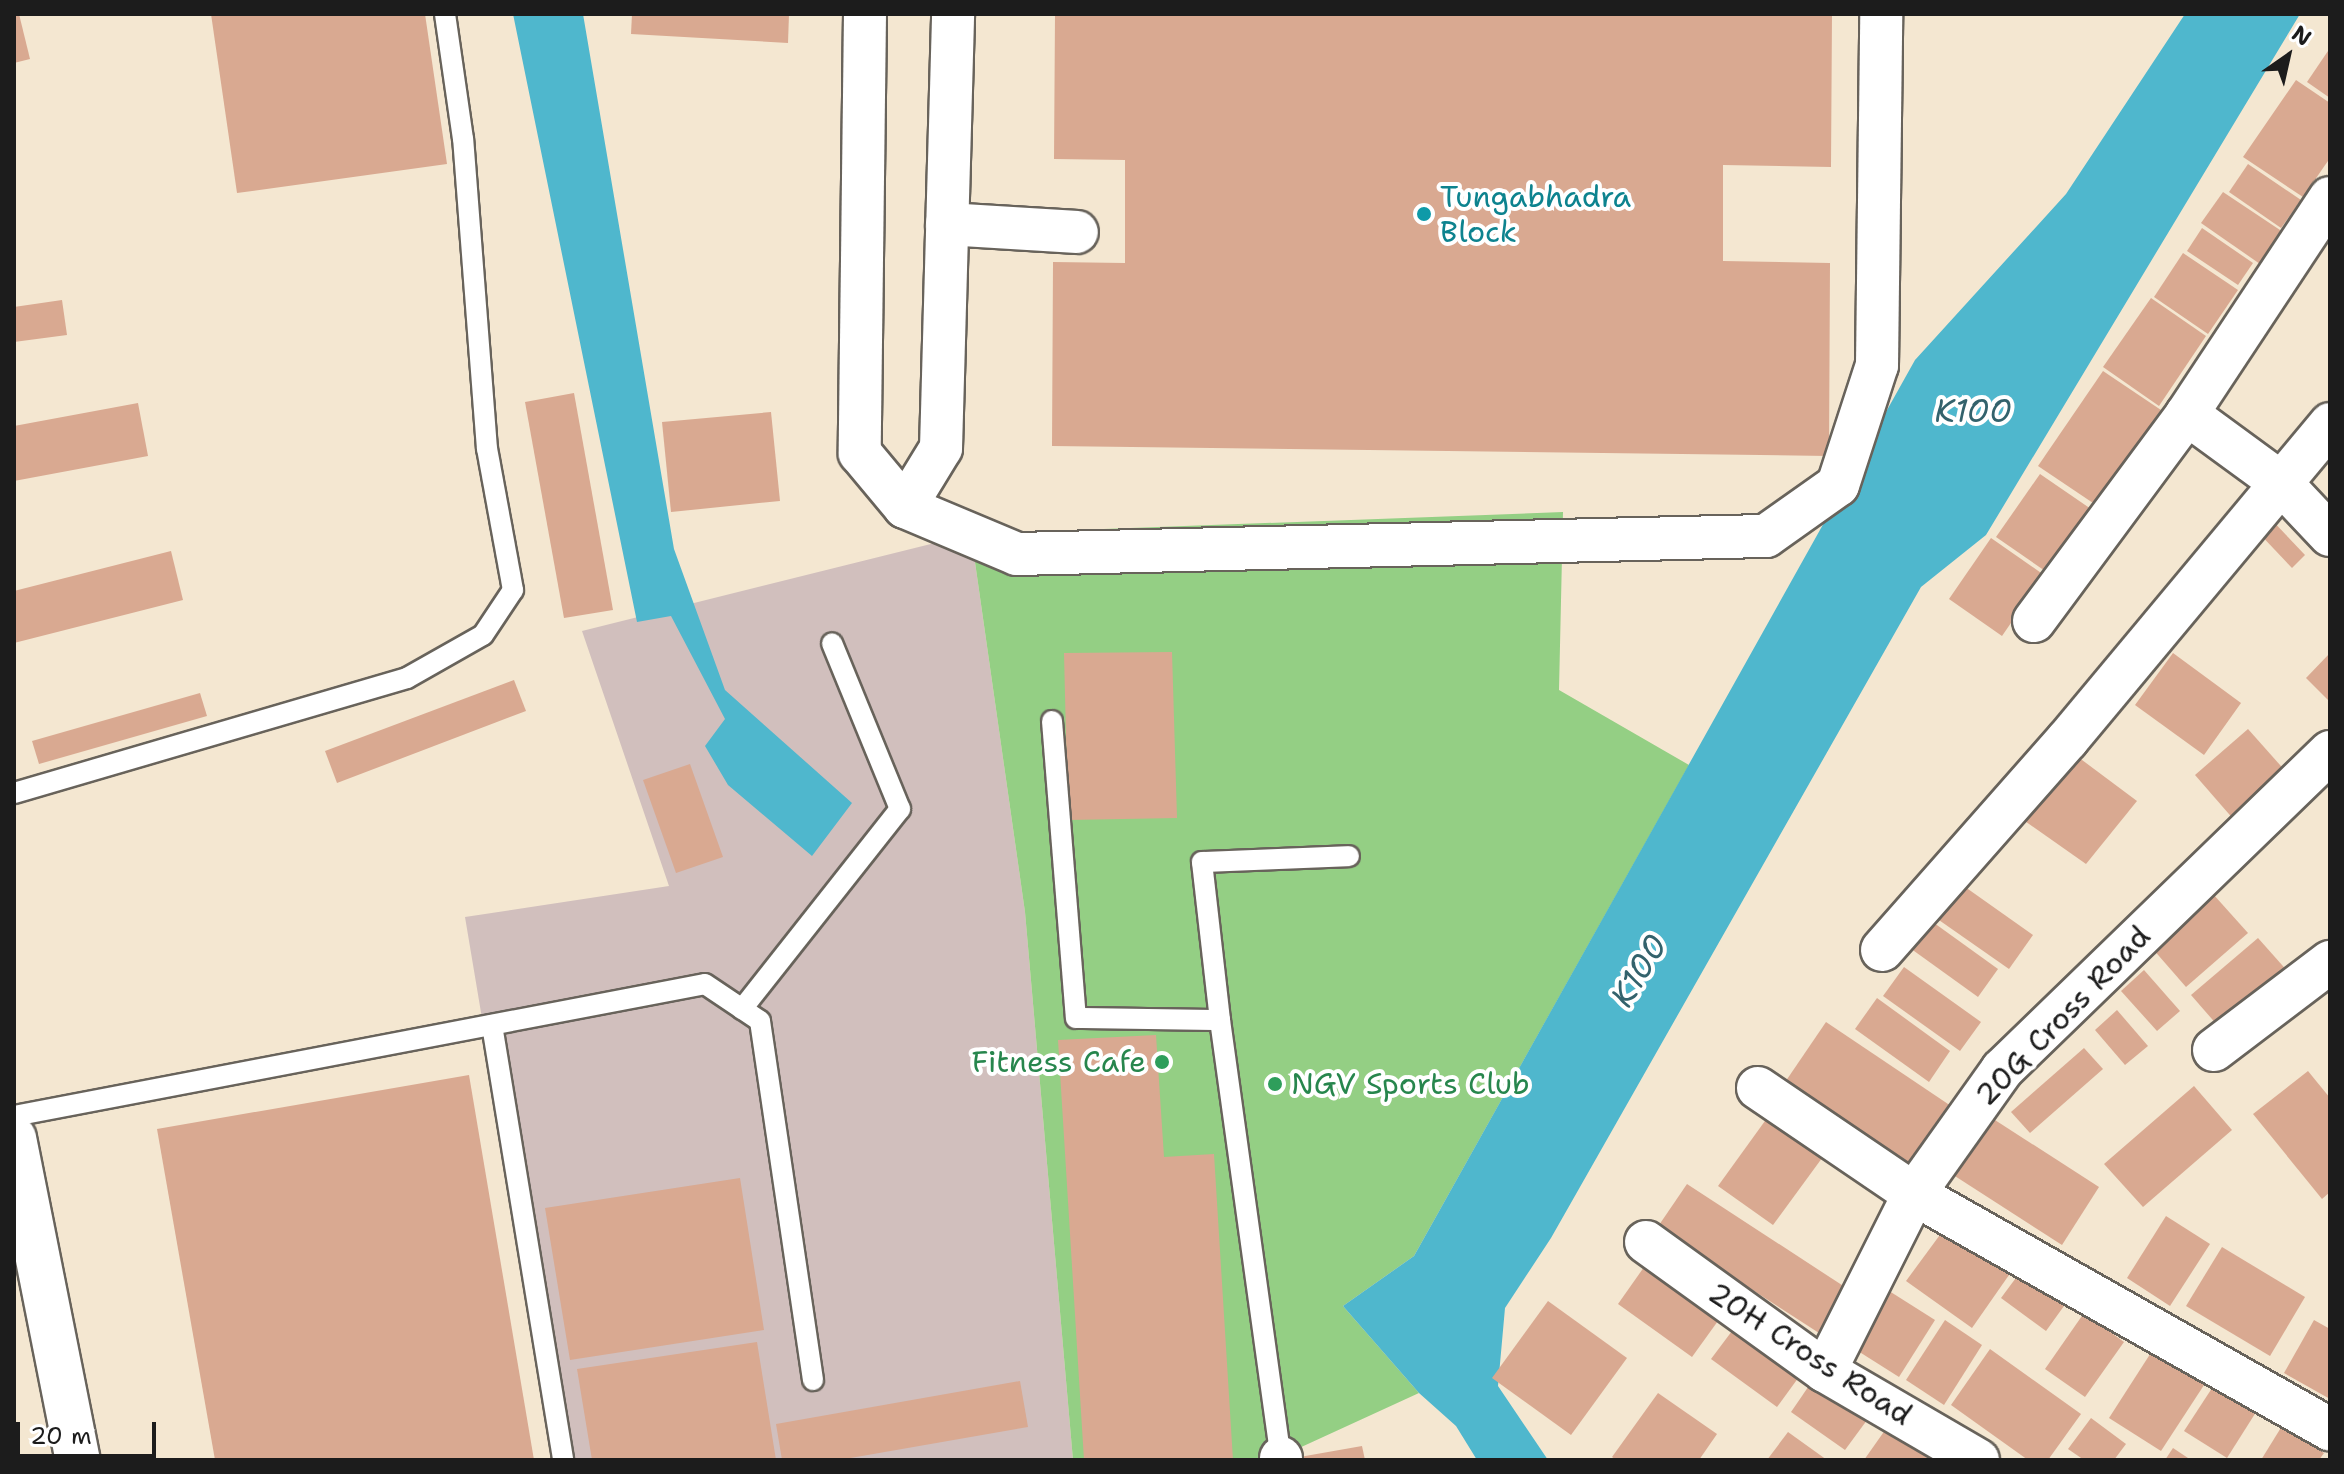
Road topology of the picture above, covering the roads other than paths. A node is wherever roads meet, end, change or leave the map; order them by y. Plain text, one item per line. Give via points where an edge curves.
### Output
1 (445, 14) edge
2 (865, 14) edge
3 (953, 14) edge
4 (1881, 14) edge
5 (2330, 198) edge
6 (947, 224) junction
7 (1077, 232) dead end
8 (2187, 414) junction
9 (2330, 424) edge
10 (2280, 482) junction
11 (905, 507) junction
12 (2330, 535) edge
13 (2034, 621) dead end
14 (832, 643) dead end
15 (1052, 721) dead end
16 (2330, 752) edge
17 (14, 793) edge
18 (1349, 856) dead end
19 (1882, 950) dead end
20 (2330, 962) edge
21 (742, 1009) junction
22 (1220, 1020) junction
23 (492, 1025) junction
24 (2214, 1050) dead end
25 (1758, 1088) dead end
26 (14, 1116) edge
27 (14, 1138) edge
28 (1914, 1194) junction
29 (1646, 1242) dead end
30 (1825, 1371) junction
31 (813, 1380) dead end
32 (2330, 1429) edge
33 (1281, 1459) edge
34 (78, 1460) edge
35 (563, 1460) edge
36 (1978, 1460) edge

1 - 17 lane via 463,139 487,449 513,590 483,635 407,678
2 - 11 street via 860,453
3 - 6 street
4 - 11 street via 1877,365 1838,485 1766,536 1017,554
5 - 8 street
6 - 7 street
6 - 11 street via 941,448
8 - 10 street
8 - 13 street
9 - 10 street
10 - 12 street
10 - 19 street via 2068,739
14 - 21 lane via 900,809
15 - 22 lane via 1076,1018
16 - 28 street, 20G Cross Road via 2002,1070
18 - 22 lane via 1202,862
20 - 24 street
21 - 23 lane via 705,984
21 - 31 lane via 760,1021
22 - 33 lane
23 - 26 lane
23 - 35 lane
25 - 28 street
27 - 34 main road
28 - 30 street, 20G Cross Road
28 - 32 street
29 - 30 street, 20H Cross Road
30 - 36 street, 20H Cross Road

